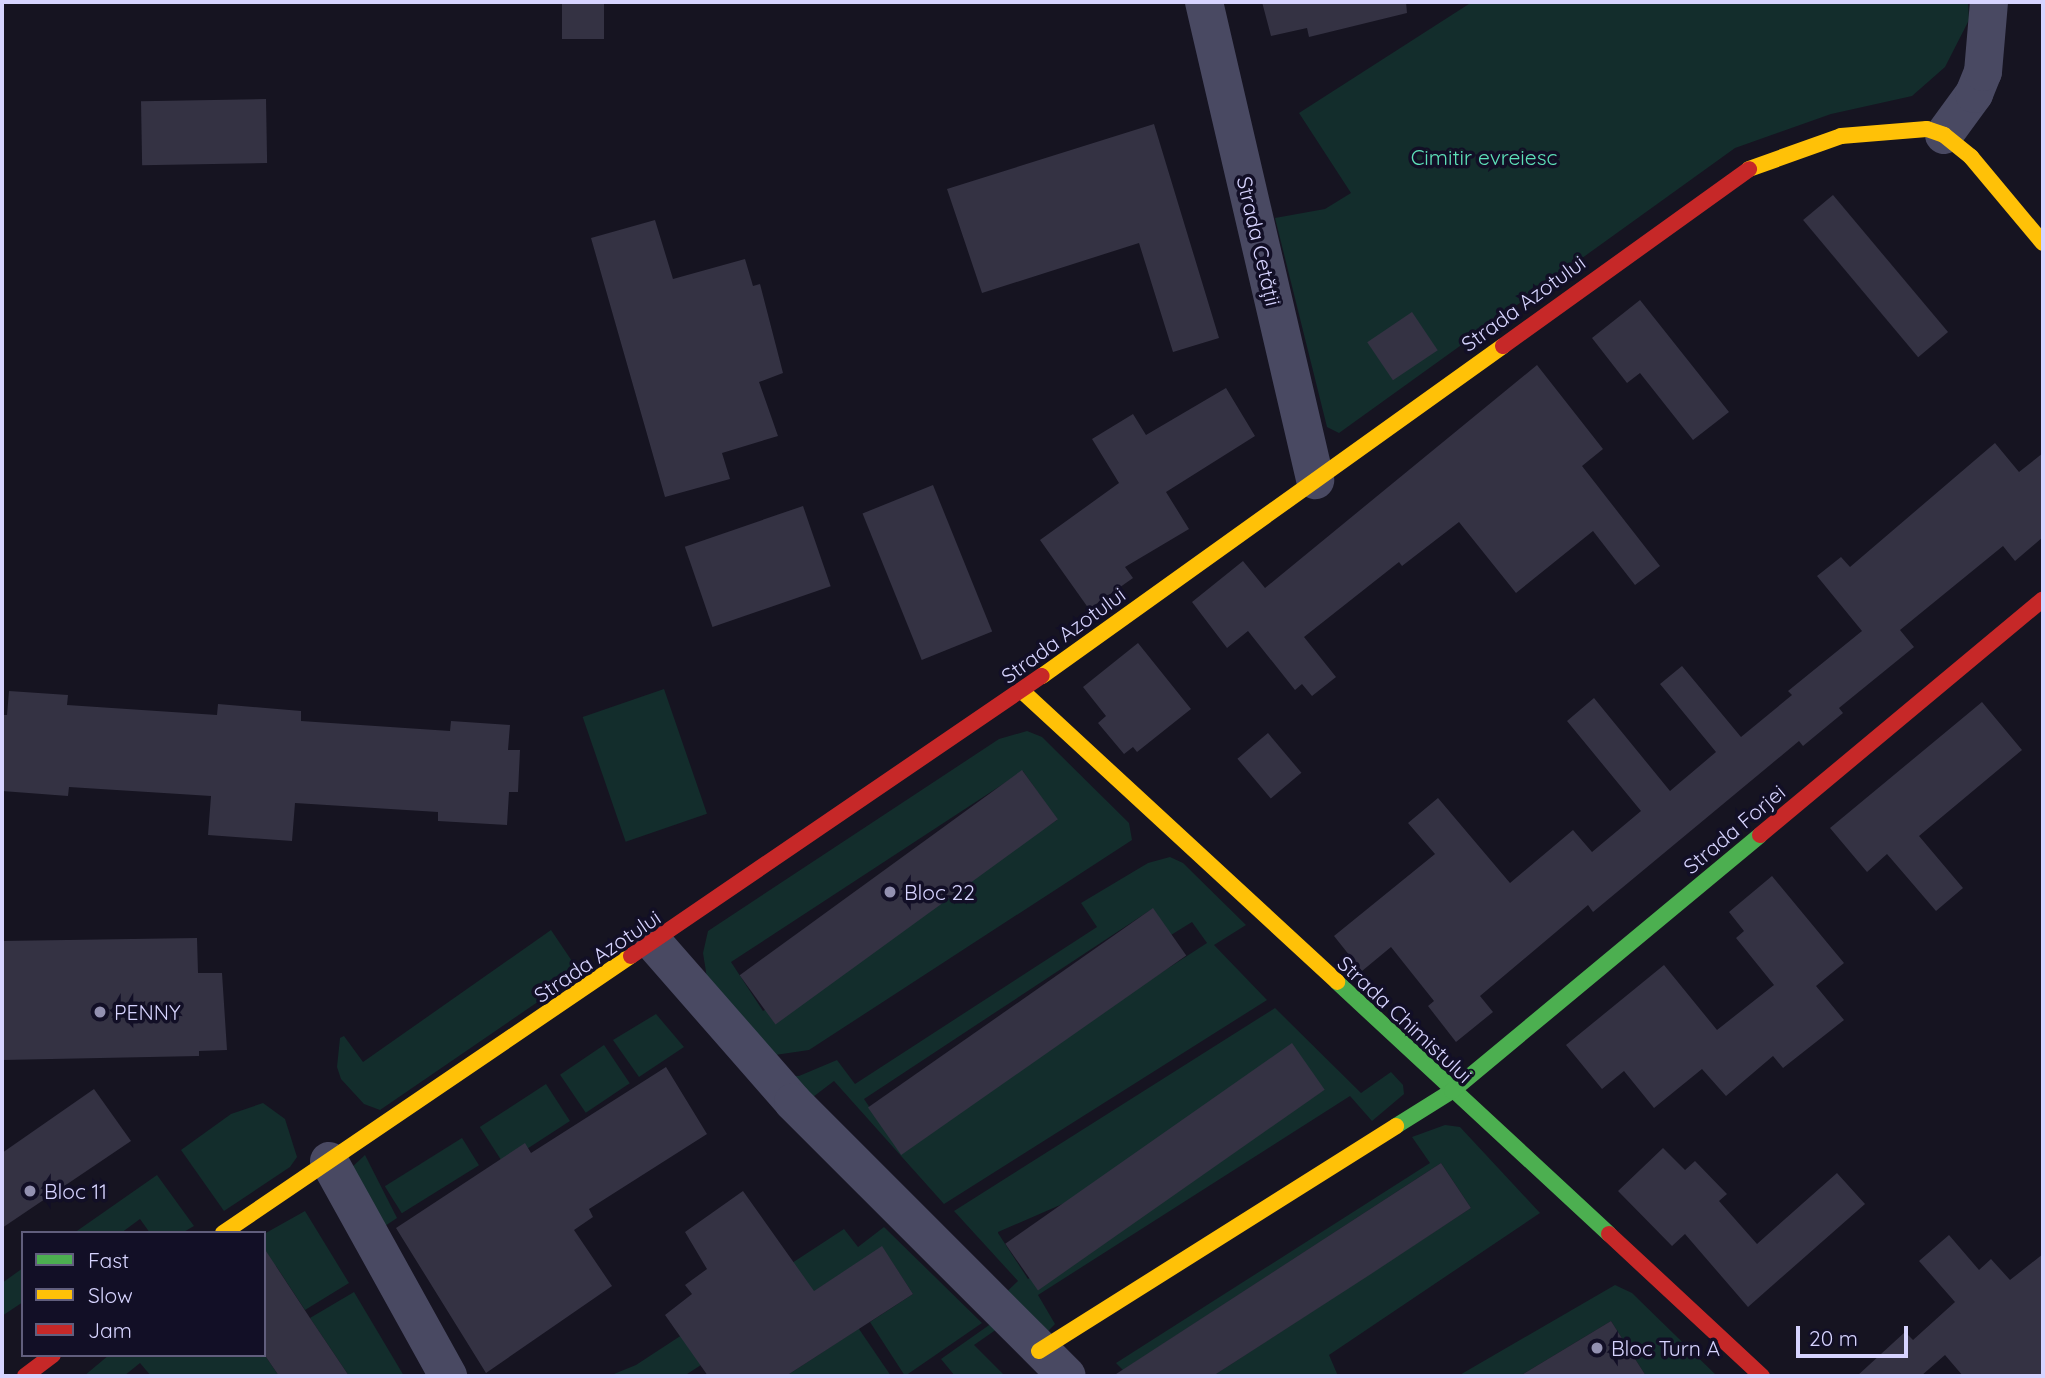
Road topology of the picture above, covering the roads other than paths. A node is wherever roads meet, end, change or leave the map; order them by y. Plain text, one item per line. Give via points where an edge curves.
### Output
1 (1203, 2) edge
2 (1989, 2) edge
3 (1944, 135) junction
4 (2043, 243) edge
5 (1315, 480) junction
6 (2043, 599) edge
7 (1022, 691) junction
8 (654, 943) junction
9 (1452, 1091) junction
10 (329, 1161) junction
11 (226, 1231) edge
12 (1039, 1351) junction
13 (50, 1357) edge
14 (24, 1376) edge
15 (448, 1376) edge
16 (1067, 1376) edge
17 (1762, 1376) edge

1 - 5 street, Strada Cetății
2 - 3 street via 1983,72
3 - 4 street via 1971,157
3 - 5 street, Strada Azotului via 1909,128 1842,136 1758,162
5 - 7 street, Strada Azotului
6 - 9 street, Strada Forjei
7 - 8 street, Strada Azotului
7 - 9 street, Strada Chimistului
8 - 10 street, Strada Azotului
8 - 12 street via 793,1102
9 - 12 street, Strada Forjei
9 - 17 street, Strada Chimistului
10 - 11 street, Strada Azotului
10 - 15 street
12 - 16 street
13 - 14 street

